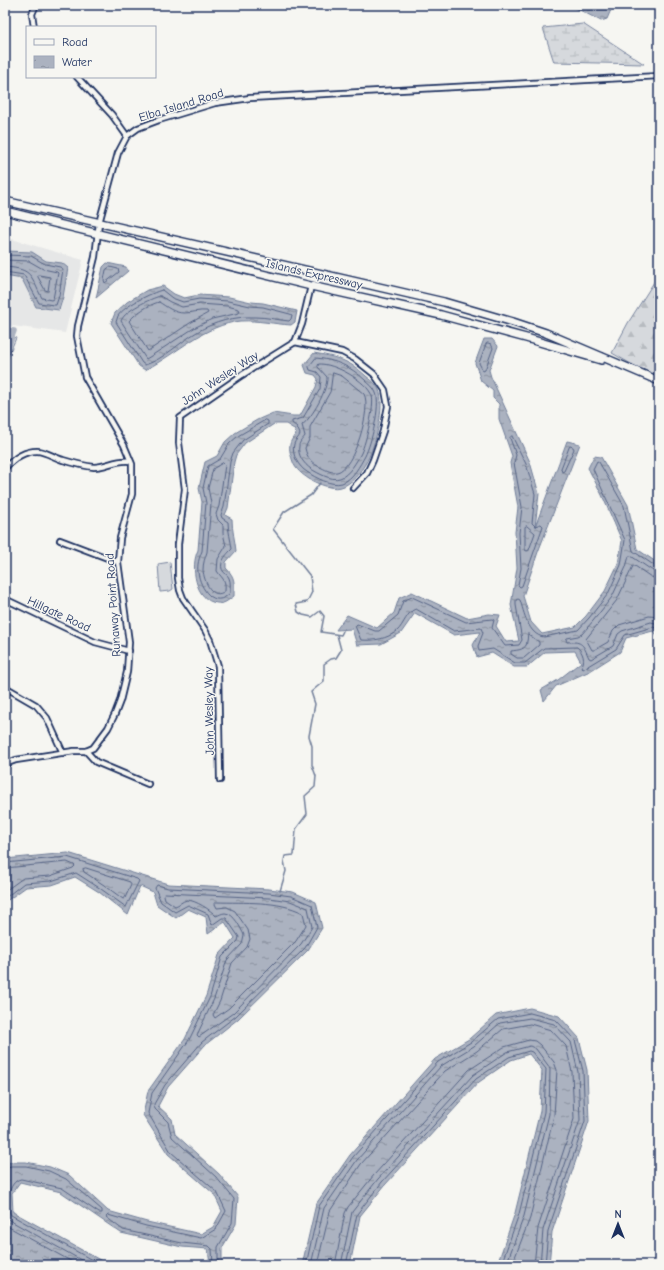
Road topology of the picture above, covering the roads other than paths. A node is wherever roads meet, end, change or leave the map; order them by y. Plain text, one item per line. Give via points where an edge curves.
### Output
1 (36, 5) edge
2 (34, 26) edge
3 (659, 76) edge
4 (78, 78) edge
5 (127, 136) junction
6 (5, 201) edge
7 (5, 211) edge
8 (99, 223) junction
9 (97, 234) junction
10 (311, 286) junction
11 (295, 342) junction
12 (617, 364) junction
13 (659, 381) edge
14 (130, 461) junction
15 (5, 468) edge
16 (353, 488) dead end
17 (60, 540) dead end
18 (118, 562) junction
19 (5, 599) edge
20 (129, 651) junction
21 (5, 687) edge
22 (86, 751) junction
23 (63, 754) junction
24 (5, 764) edge
25 (220, 780) dead end
26 (148, 784) dead end

1 - 2 street via 32,14
3 - 5 street, Elba Island Road via 250,98 215,103 159,120 138,128
4 - 5 street via 112,115
5 - 8 street via 118,153
6 - 8 main road, Islands Expressway
7 - 9 main road, Islands Expressway
8 - 9 street
8 - 12 main road, Islands Expressway via 444,302 546,333
9 - 10 main road, Islands Expressway
9 - 14 street, Runaway Point Road via 95,257 77,336 85,377 124,445
10 - 11 street
10 - 12 main road, Islands Expressway via 441,314
11 - 16 street via 342,352 355,358 374,374 385,390 388,406 378,446 367,473
11 - 25 street, John Wesley Way via 180,418 179,444 185,489 178,544 178,578 183,598 209,638 218,666
12 - 13 main road, Islands Expressway
14 - 15 street via 92,467 38,451 27,452 13,459
14 - 18 street, Runaway Point Road via 133,477 132,494 120,538
17 - 18 street
18 - 20 street, Runaway Point Road
19 - 20 street, Hillgate Road via 95,642
20 - 22 street, Runaway Point Road via 125,679 115,714 93,748
21 - 23 street via 36,705 47,718
22 - 23 street
22 - 26 street via 96,762
23 - 24 street via 16,760

